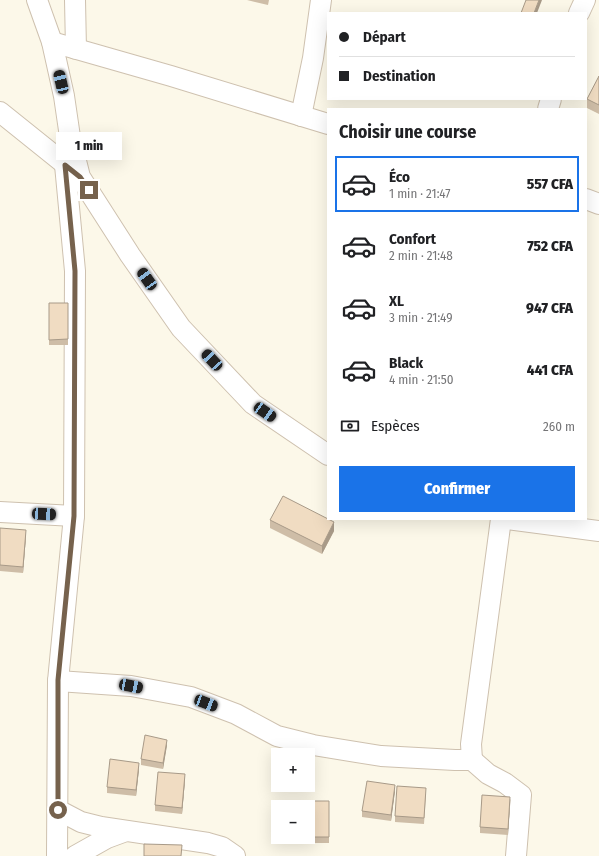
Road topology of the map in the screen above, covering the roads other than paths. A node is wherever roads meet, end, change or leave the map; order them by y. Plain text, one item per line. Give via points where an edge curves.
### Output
1 (37, 0) edge
2 (75, 0) edge
3 (321, 0) edge
4 (585, 0) edge
5 (579, 12) edge
6 (52, 42) junction
7 (76, 49) junction
8 (0, 112) edge
9 (301, 116) junction
10 (327, 124) edge
11 (65, 165) junction
12 (80, 177) junction
13 (587, 199) edge
14 (599, 204) edge
15 (327, 453) edge
16 (0, 512) edge
17 (74, 516) junction
18 (501, 520) edge
19 (515, 520) edge
20 (599, 531) edge
21 (58, 680) junction
22 (472, 760) junction
23 (58, 810) junction
24 (128, 830) junction
25 (57, 856) edge
26 (75, 856) edge
27 (235, 856) edge
28 (516, 856) edge

1 - 6 street
2 - 7 street
3 - 9 street
4 - 5 street
6 - 7 street
6 - 12 street
7 - 9 street
8 - 11 street
9 - 10 street
11 - 12 street
11 - 17 street via 75,271
12 - 15 street via 180,328 253,404
13 - 14 street
16 - 17 street
17 - 21 street
18 - 22 street via 471,744
19 - 20 street
21 - 22 street via 131,686 191,697 236,714 277,736 313,745 381,756
21 - 23 street
22 - 28 street via 488,774 521,795
23 - 24 street via 81,822
23 - 25 street
24 - 26 street via 107,838
24 - 27 street via 208,843 222,847

